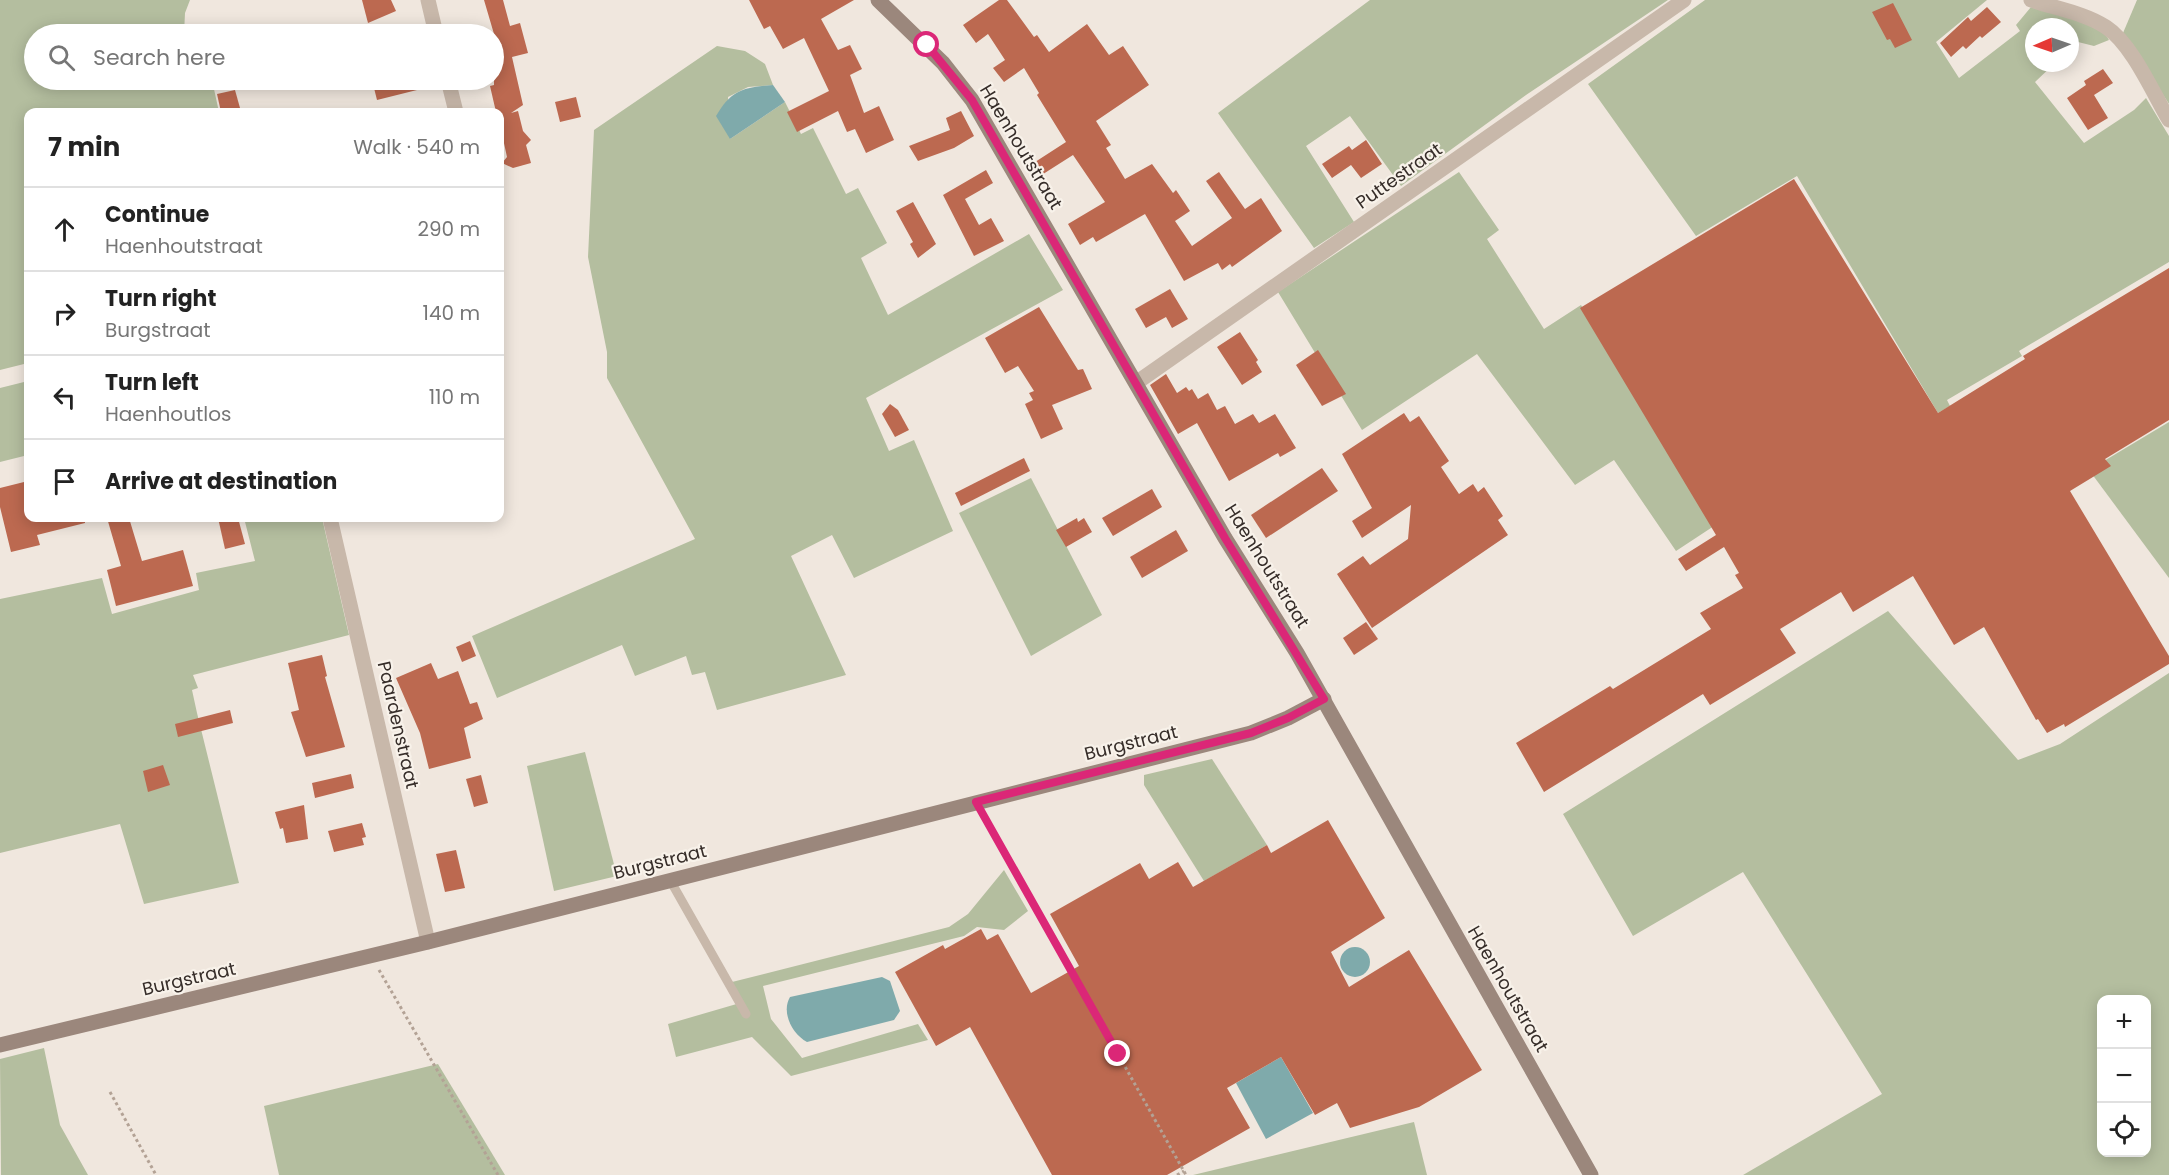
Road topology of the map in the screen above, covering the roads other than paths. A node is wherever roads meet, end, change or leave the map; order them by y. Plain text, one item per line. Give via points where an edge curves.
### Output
1 (428, 0) edge
2 (878, 0) edge
3 (1684, 0) edge
4 (2031, 0) edge
5 (434, 24) edge
6 (450, 90) edge
7 (455, 108) edge
8 (2169, 120) edge
9 (1136, 383) junction
10 (331, 522) edge
11 (1324, 699) junction
12 (670, 880) junction
13 (428, 942) junction
14 (746, 1014) dead end
15 (0, 1045) edge
16 (1591, 1175) edge

1 - 5 street
2 - 9 street, Haenhoutstraat via 943,63 972,100
3 - 9 street, Puttestraat
4 - 8 street via 2095,21 2113,33
6 - 7 street
9 - 11 street, Haenhoutstraat
10 - 13 street, Paardenstraat
11 - 12 street, Burgstraat via 1251,733
11 - 16 street, Haenhoutstraat
12 - 13 street, Burgstraat
12 - 14 lane
13 - 15 street, Burgstraat

